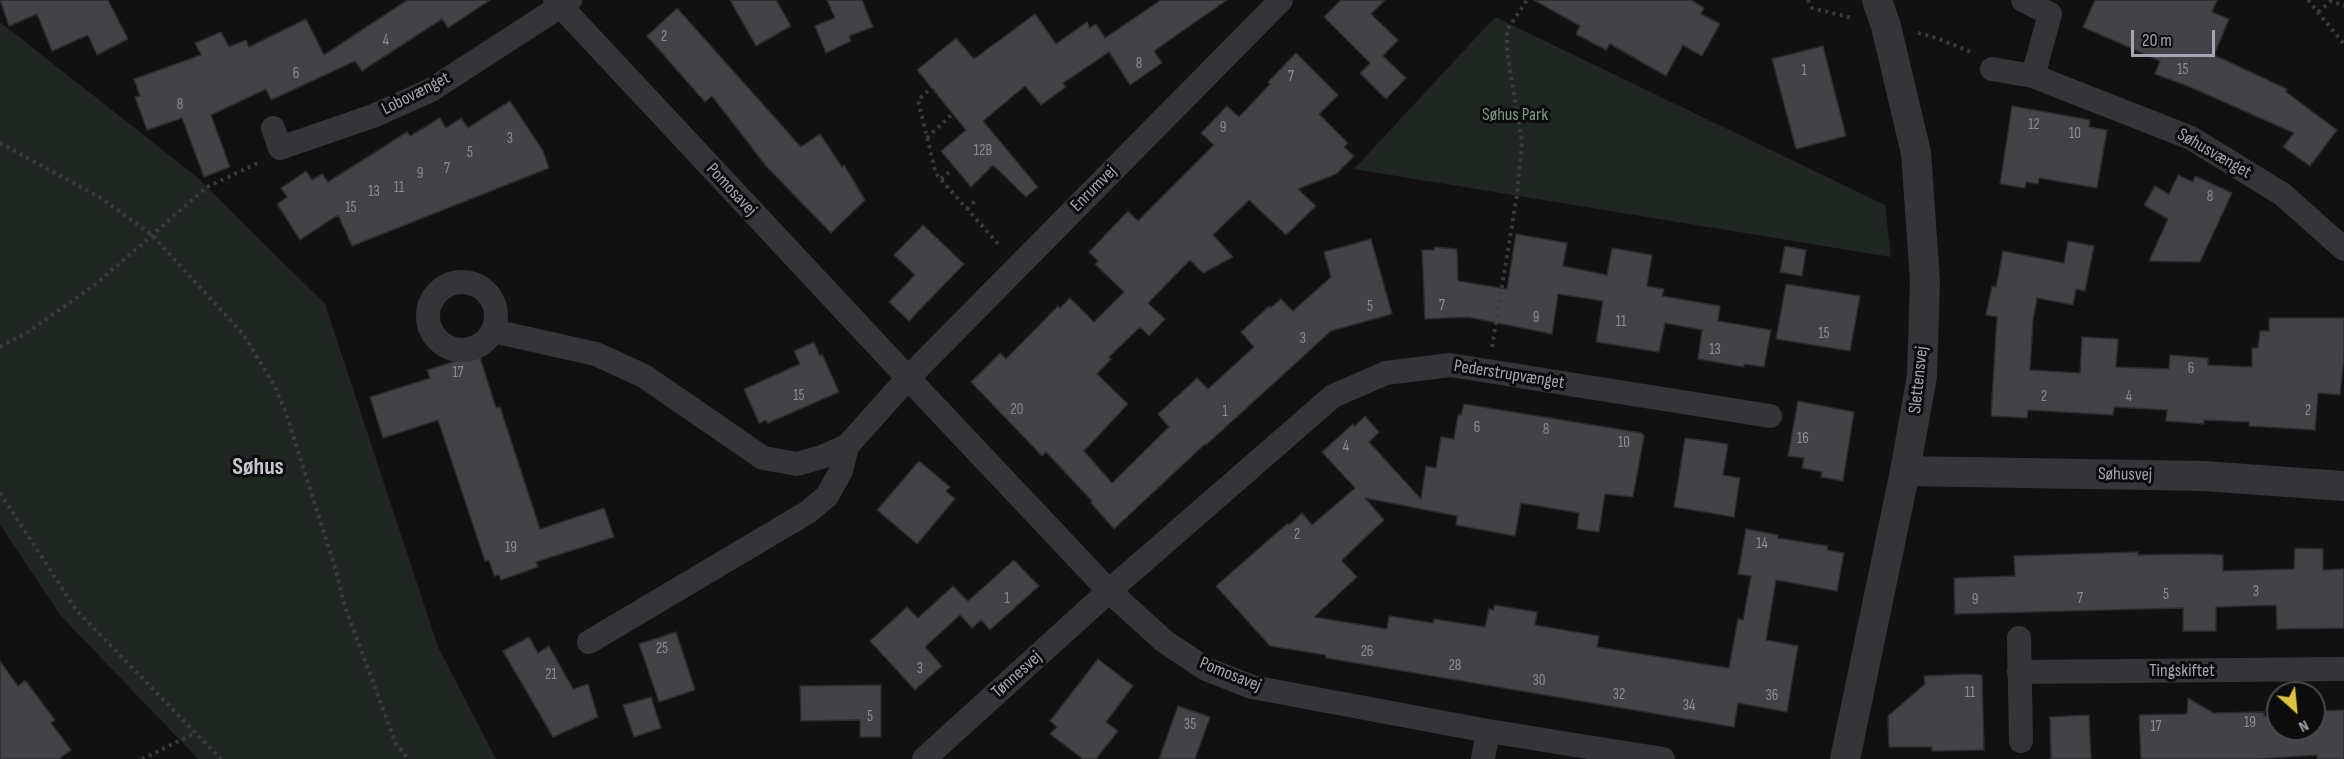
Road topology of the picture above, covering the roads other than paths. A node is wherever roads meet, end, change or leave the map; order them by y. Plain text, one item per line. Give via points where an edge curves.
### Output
1 (1281, 0) edge
2 (1877, 0) edge
3 (2023, 0) edge
4 (562, 2) edge
5 (1992, 69) dead end
6 (2033, 76) junction
7 (277, 138) road end
8 (2344, 249) edge
9 (493, 331) dead end
10 (908, 378) junction
11 (1770, 416) dead end
12 (846, 446) junction
13 (1905, 471) junction
14 (2344, 486) edge
15 (1109, 591) junction
16 (2019, 638) dead end
17 (589, 642) dead end
18 (2344, 669) edge
19 (2019, 672) junction
20 (1488, 731) junction
21 (2021, 741) dead end
22 (925, 759) edge
23 (1483, 759) edge
24 (1663, 759) edge
25 (1845, 759) edge

1 - 10 street, Enrumvej
2 - 13 street, Slettensvej via 1916,153 1925,281 1922,376
3 - 6 street via 2050,14
4 - 7 street, Lobovænget via 431,90 373,116
4 - 10 street, Pomosavej
5 - 6 street, Søhusvænget
6 - 8 street, Søhusvænget via 2191,138 2282,194
9 - 12 street via 596,354 625,367 763,458 797,464
10 - 12 street
10 - 15 street, Pomosavej
11 - 15 street, Pederstrupvænget via 1450,365 1386,373 1333,396
12 - 17 street via 841,471 827,496 808,512
13 - 14 street, Søhusvej via 2204,476
13 - 25 street, Slettensvej
15 - 20 street, Pomosavej via 1164,641 1206,669 1252,687
15 - 22 street, Tønnesvej
16 - 19 street
18 - 19 street, Tingskiftet
19 - 21 street
20 - 23 street
20 - 24 street, Pomosavej

